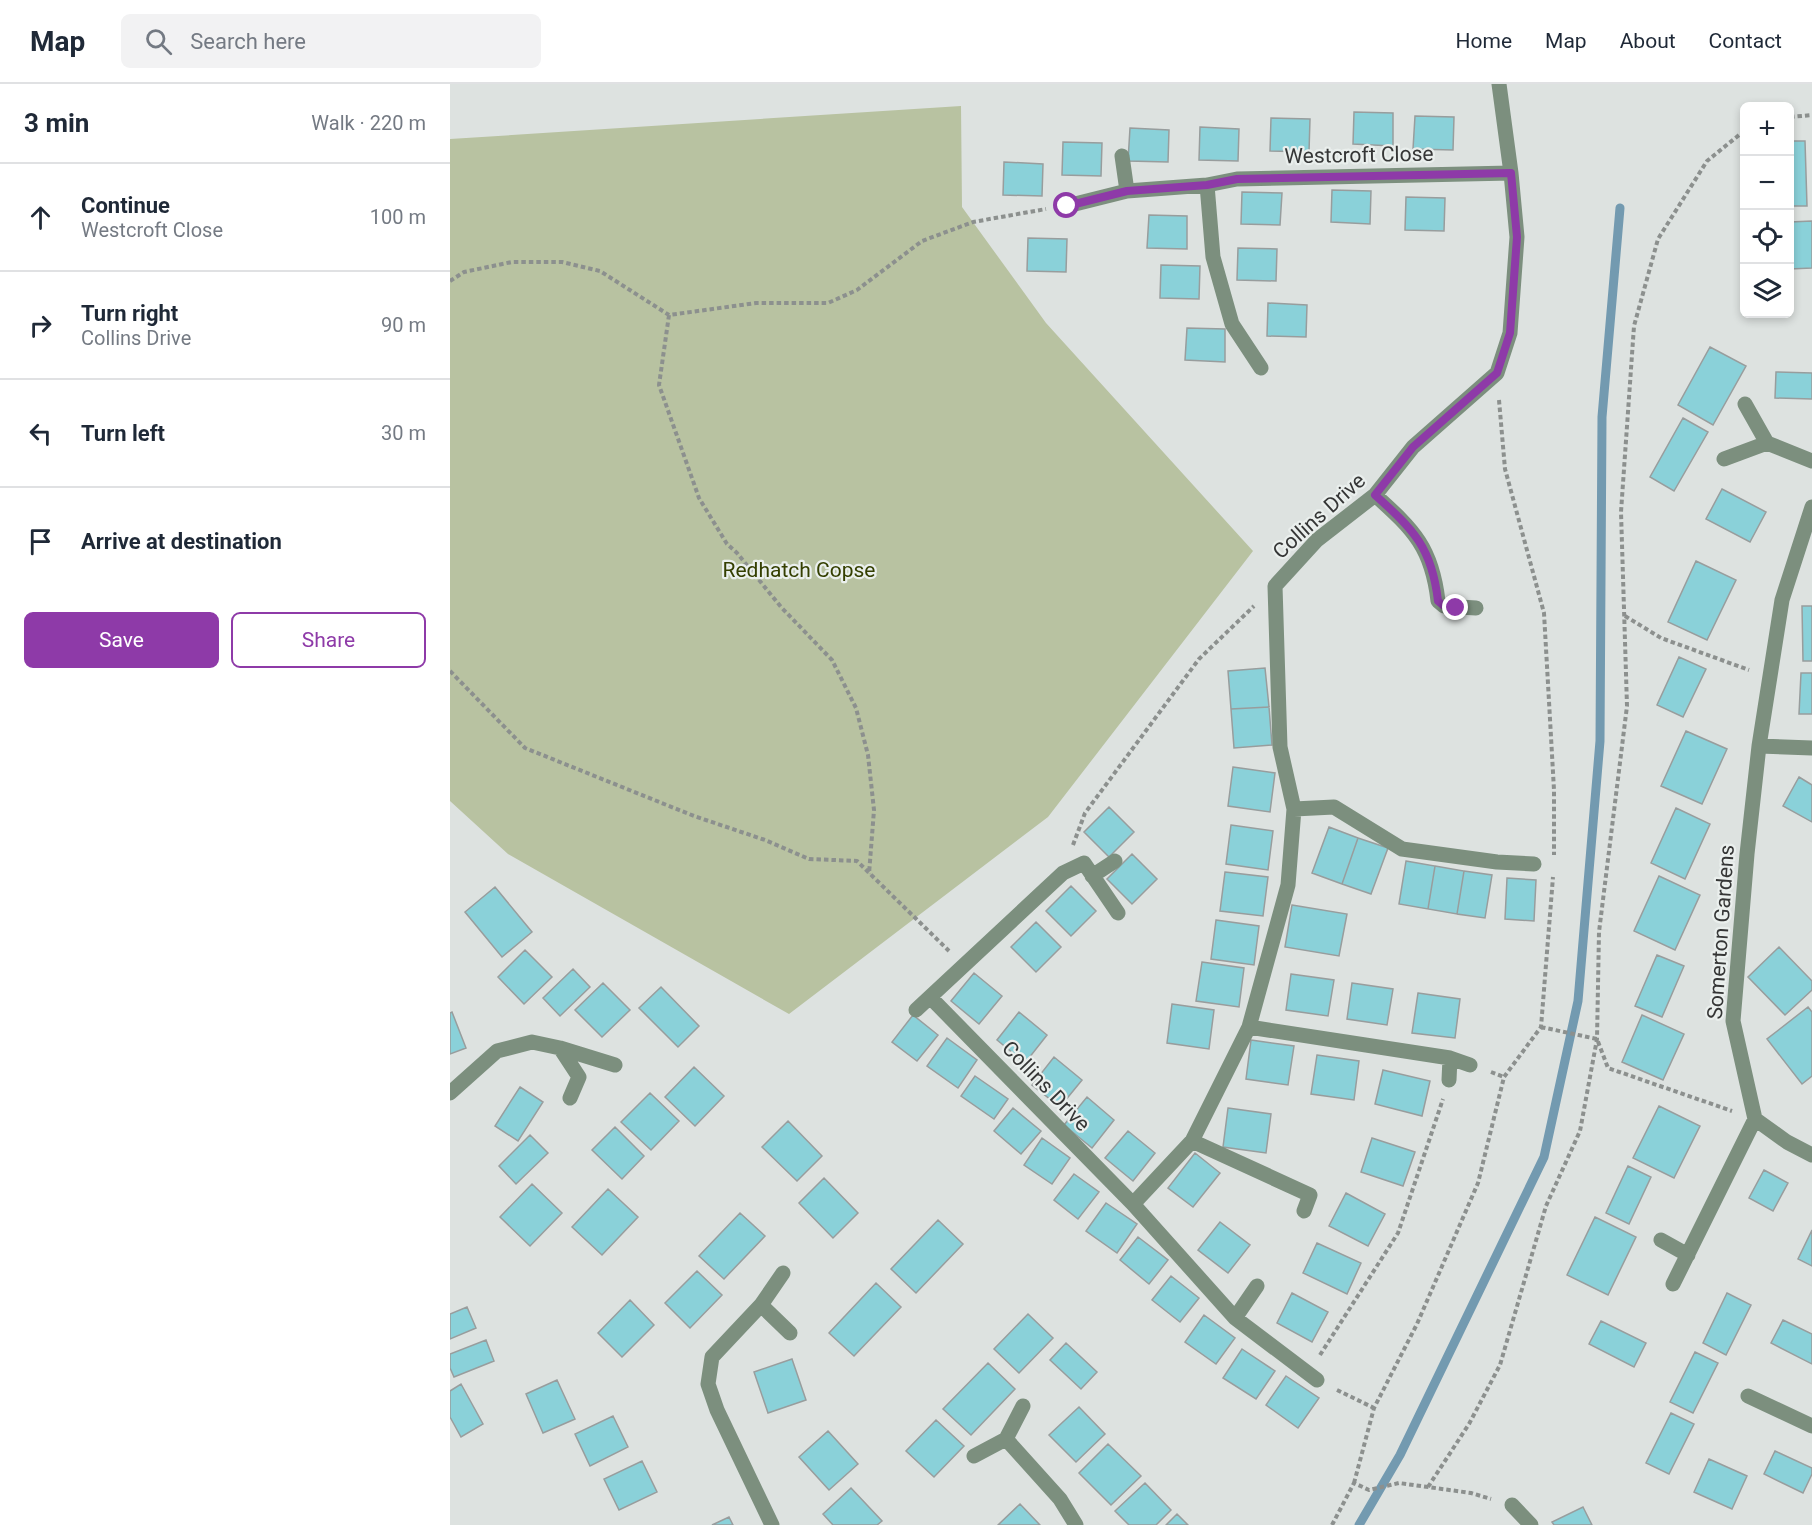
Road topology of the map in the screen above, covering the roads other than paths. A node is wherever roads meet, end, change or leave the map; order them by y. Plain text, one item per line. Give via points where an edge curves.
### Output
1 (1499, 84) edge
2 (1122, 156) dead end
3 (1511, 173) junction
4 (1207, 185) junction
5 (1127, 191) junction
6 (1067, 206) road end
7 (1261, 368) dead end
8 (1745, 404) dead end
9 (1767, 443) junction
10 (1724, 459) dead end
11 (1812, 461) edge
12 (1375, 495) junction
13 (1812, 507) edge
14 (1476, 608) dead end
15 (1759, 746) junction
16 (1812, 748) edge
17 (1294, 809) junction
18 (1115, 861) dead end
19 (1534, 864) dead end
20 (1092, 876) junction
21 (1118, 913) dead end
22 (930, 996) junction
23 (916, 1010) dead end
24 (1249, 1027) junction
25 (560, 1048) junction
26 (1450, 1058) junction
27 (615, 1065) dead end
28 (1470, 1065) dead end
29 (1449, 1080) road end
30 (450, 1093) edge
31 (570, 1098) dead end
32 (1755, 1119) junction
33 (1192, 1141) junction
34 (1812, 1155) edge
35 (1133, 1204) junction
36 (1304, 1211) dead end
37 (1661, 1240) dead end
38 (1688, 1255) junction
39 (783, 1273) dead end
40 (1673, 1284) dead end
41 (1257, 1286) dead end
42 (761, 1305) junction
43 (1235, 1318) junction
44 (790, 1333) dead end
45 (1313, 1377) road end
46 (1748, 1396) dead end
47 (1023, 1406) dead end
48 (1812, 1426) edge
49 (1006, 1439) junction
50 (974, 1456) dead end
51 (1512, 1505) road end
52 (772, 1525) edge
53 (1076, 1525) edge
54 (1531, 1525) edge

1 - 3 street
2 - 5 street
3 - 4 street, Westcroft Close via 1237,179
3 - 12 street, Collins Drive via 1517,237 1510,333 1497,373 1413,447
4 - 5 street, Westcroft Close
4 - 7 street via 1213,257 1232,324
5 - 6 street, Westcroft Close
8 - 9 street
9 - 10 street
9 - 11 street
12 - 14 street via 1413,532 1429,557 1438,601 1444,606
12 - 17 street, Collins Drive via 1317,540 1275,586 1280,747
13 - 15 street, Somerton Gardens via 1782,600
15 - 16 street
15 - 32 street, Somerton Gardens via 1733,1021
17 - 19 street via 1334,807 1402,849
17 - 24 street, Collins Drive via 1288,885
18 - 20 street
20 - 21 street
20 - 22 street via 1084,863 1063,873
22 - 23 street
22 - 35 street, Collins Drive
24 - 26 street
24 - 33 street, Collins Drive
25 - 27 street
25 - 30 street via 532,1042 497,1051
25 - 31 street via 579,1077
26 - 28 street
26 - 29 street
32 - 34 street
32 - 38 street
33 - 35 street, Collins Drive
33 - 36 street via 1310,1195
35 - 43 street, Collins Drive
37 - 38 street
38 - 40 street
39 - 42 street
41 - 43 street
42 - 44 street
42 - 52 street via 712,1357 708,1384
43 - 45 street, Collins Drive
46 - 48 street
47 - 49 street
49 - 50 street
49 - 53 street via 1060,1499
51 - 54 street

